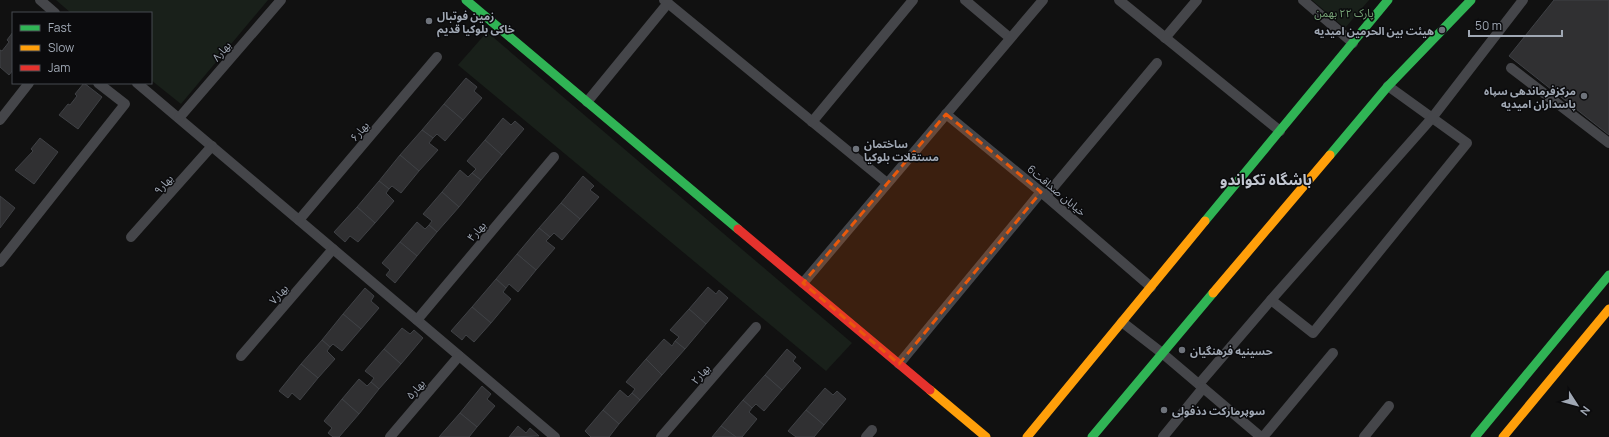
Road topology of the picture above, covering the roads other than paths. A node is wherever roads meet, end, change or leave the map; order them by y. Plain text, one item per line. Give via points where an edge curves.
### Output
1 (40, 0) edge
2 (281, 0) edge
3 (466, 0) edge
4 (913, 0) edge
5 (965, 0) edge
6 (1043, 0) edge
7 (1119, 0) edge
8 (1197, 0) edge
9 (1303, 0) edge
10 (1388, 0) edge
11 (1471, 0) edge
12 (1523, 0) edge
13 (666, 2) edge
14 (54, 12) edge
15 (1010, 38) junction
16 (1165, 38) junction
17 (1353, 42) junction
18 (437, 57) dead end
19 (1157, 63) dead end
20 (1511, 68) dead end
21 (28, 84) edge
22 (99, 84) edge
23 (139, 84) edge
24 (1388, 86) junction
25 (587, 102) junction
26 (946, 114) junction
27 (179, 118) junction
28 (1432, 118) junction
29 (0, 120) edge
30 (812, 122) junction
31 (1280, 131) junction
32 (1609, 142) edge
33 (212, 146) junction
34 (554, 158) dead end
35 (887, 184) junction
36 (1044, 194) junction
37 (299, 220) junction
38 (131, 237) dead end
39 (333, 249) junction
40 (0, 262) edge
41 (1609, 275) edge
42 (803, 283) junction
43 (1151, 287) junction
44 (1271, 300) junction
45 (1609, 309) edge
46 (417, 320) junction
47 (1122, 322) junction
48 (756, 327) dead end
49 (1162, 353) junction
50 (1333, 353) dead end
51 (241, 356) dead end
52 (459, 356) junction
53 (899, 364) junction
54 (1201, 386) junction
55 (1389, 406) dead end
56 (390, 437) edge
57 (555, 437) edge
58 (661, 437) edge
59 (986, 437) edge
60 (1027, 437) edge
61 (1092, 437) edge
62 (1163, 437) edge
63 (1262, 437) edge
64 (1364, 437) edge
65 (1475, 437) edge
66 (1503, 437) edge

1 - 14 street
2 - 27 street, بهار۸
3 - 25 street
4 - 30 street
5 - 15 street
6 - 15 street
7 - 16 street
8 - 16 street
9 - 17 street
10 - 17 street
11 - 24 street
12 - 28 street
13 - 25 street
13 - 30 street
15 - 26 street
16 - 31 street
17 - 31 street
18 - 37 street, بهار۶
19 - 36 street
20 - 32 street
21 - 29 street
22 - 40 street via 124,104
23 - 27 street
24 - 28 street
24 - 49 street
25 - 42 street
26 - 35 street
26 - 36 street, خیابان صداقت6
27 - 33 street
28 - 44 street
28 - 44 street via 1467,143 1313,333
30 - 35 street
31 - 43 street
33 - 37 street
33 - 38 street, بهار۹
34 - 46 street, بهار۴
35 - 42 street
36 - 43 street, خیابان صداقت6
36 - 53 street
37 - 39 street
39 - 46 street
39 - 51 street, بهار۷
41 - 65 street
42 - 53 street
43 - 47 street
44 - 54 street
45 - 66 street
46 - 52 street
47 - 49 street
47 - 60 street
48 - 58 street, بهار۲
49 - 54 street
49 - 61 street
50 - 63 street
52 - 56 street, بهار۵
52 - 57 street
53 - 59 street
54 - 62 street
54 - 63 street
55 - 64 street

